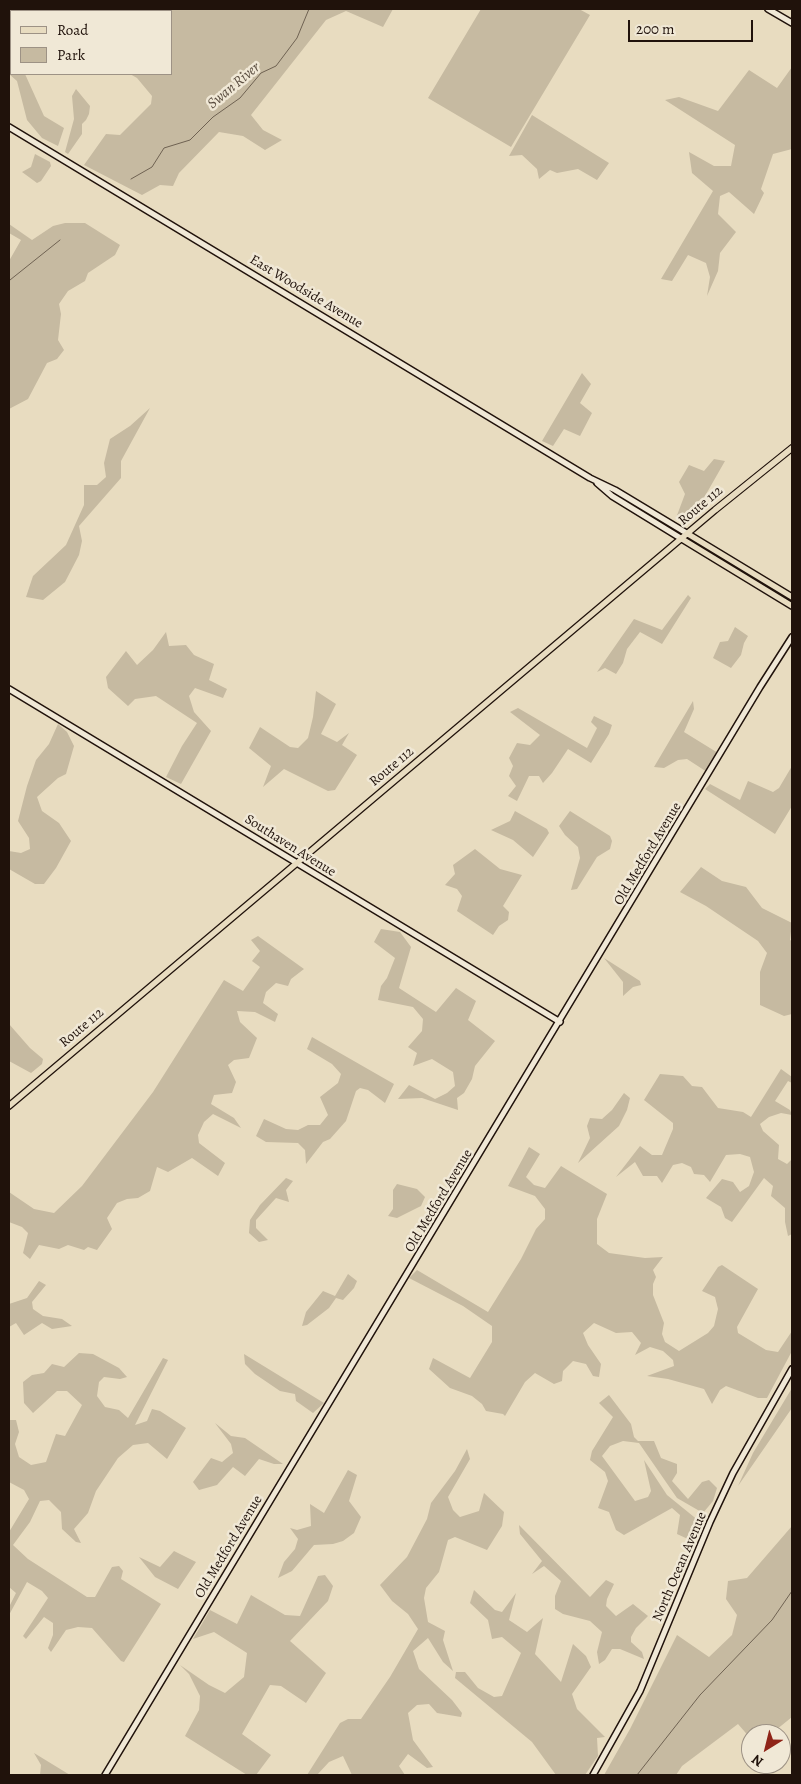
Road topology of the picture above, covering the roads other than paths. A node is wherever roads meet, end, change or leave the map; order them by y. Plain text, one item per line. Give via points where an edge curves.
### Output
1 (768, 9) edge
2 (792, 23) edge
3 (9, 127) edge
4 (792, 448) edge
5 (590, 478) junction
6 (688, 534) junction
7 (682, 539) junction
8 (792, 596) edge
9 (792, 606) edge
10 (792, 638) edge
11 (9, 689) edge
12 (296, 864) junction
13 (560, 1022) junction
14 (9, 1106) edge
15 (792, 1369) edge
16 (105, 1775) edge
17 (594, 1775) edge

1 - 2 street
3 - 5 street, East Woodside Avenue
4 - 6 main road, Route 112
5 - 6 street, East Woodside Avenue
5 - 7 street, East Woodside Avenue via 612,496
6 - 7 main road, Route 112
6 - 8 main road, East Woodside Avenue
7 - 9 main road, East Woodside Avenue
7 - 12 main road, Route 112
10 - 13 street, Old Medford Avenue
11 - 12 street, Southaven Avenue
12 - 13 street, Southaven Avenue
12 - 14 main road, Route 112
13 - 16 street, Old Medford Avenue
15 - 17 street, North Ocean Avenue via 730,1480 640,1691

